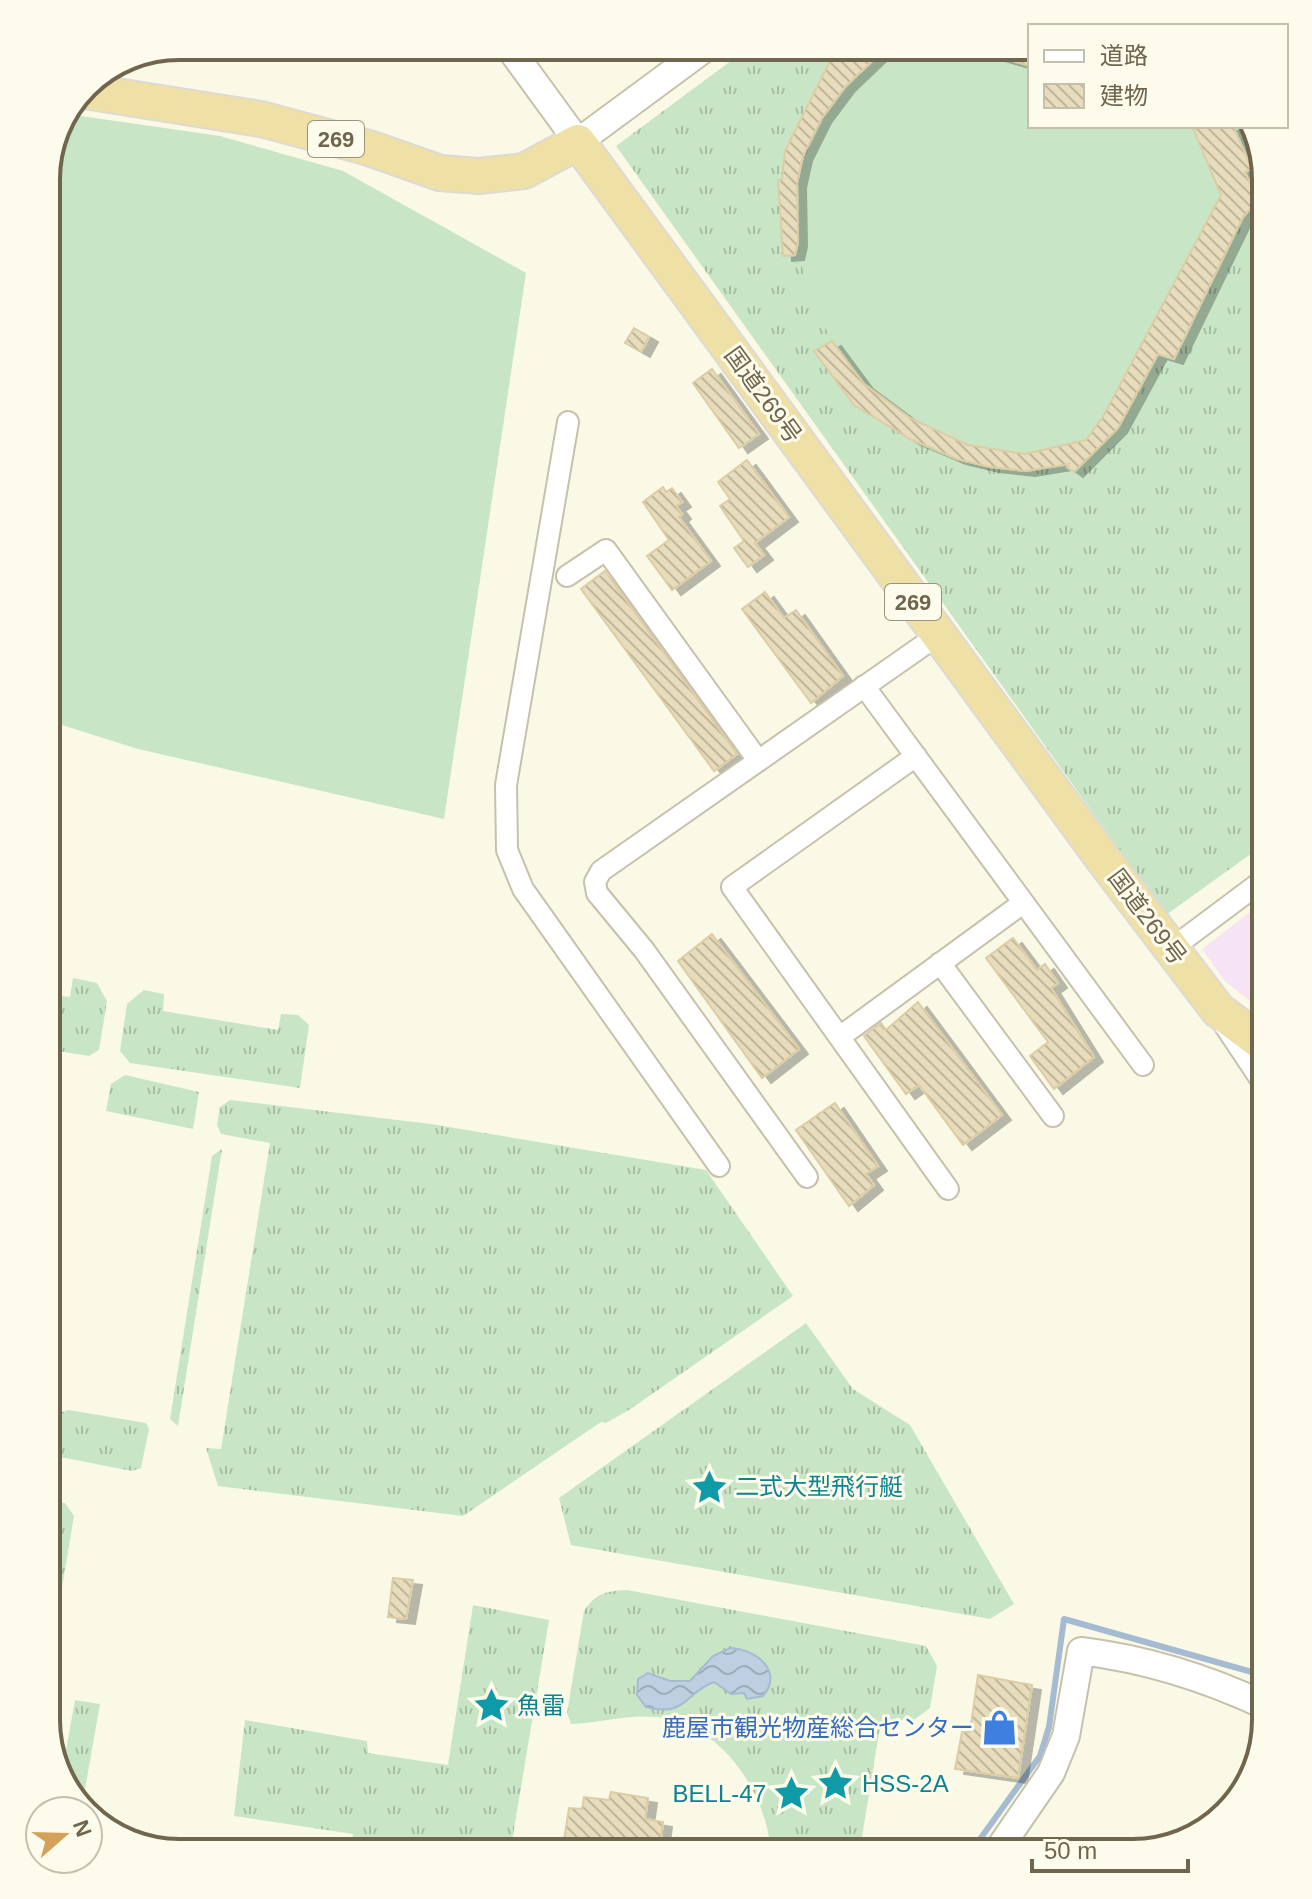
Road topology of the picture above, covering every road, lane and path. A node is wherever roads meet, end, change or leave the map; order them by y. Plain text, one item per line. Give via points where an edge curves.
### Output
1 (518, 60) edge
2 (689, 60) edge
3 (98, 93) edge
4 (578, 142) junction
5 (568, 422) dead end
6 (567, 576) dead end
7 (938, 635) junction
8 (864, 686) junction
9 (916, 756) junction
10 (757, 759) junction
11 (1252, 888) edge
12 (1023, 903) junction
13 (1171, 949) junction
14 (940, 963) junction
15 (1218, 1010) junction
16 (841, 1036) junction
17 (1252, 1036) edge
18 (1252, 1061) edge
19 (1143, 1065) dead end
20 (1053, 1116) dead end
21 (719, 1166) dead end
22 (807, 1177) dead end
23 (948, 1189) dead end
24 (1252, 1699) edge
25 (1006, 1839) edge

1 - 4 street
2 - 4 street
3 - 4 highway, 269 via 261,119 440,173 524,171
4 - 7 highway, 国道269号 / 269
5 - 21 street via 506,785 507,850 523,889
6 - 10 street via 606,550
7 - 8 street
7 - 13 highway, 国道269号 / 269
8 - 9 street
8 - 10 street
9 - 12 street
9 - 16 street via 732,887
10 - 22 street via 601,871 595,882 597,893
11 - 13 street
12 - 14 street
12 - 19 street
13 - 15 highway, 国道269号 / 269
14 - 16 street
14 - 20 street
15 - 17 highway, 国道269号 / 269
15 - 18 street
16 - 23 street
24 - 25 street via 1134,1658 1081,1651 1066,1736 1051,1773

